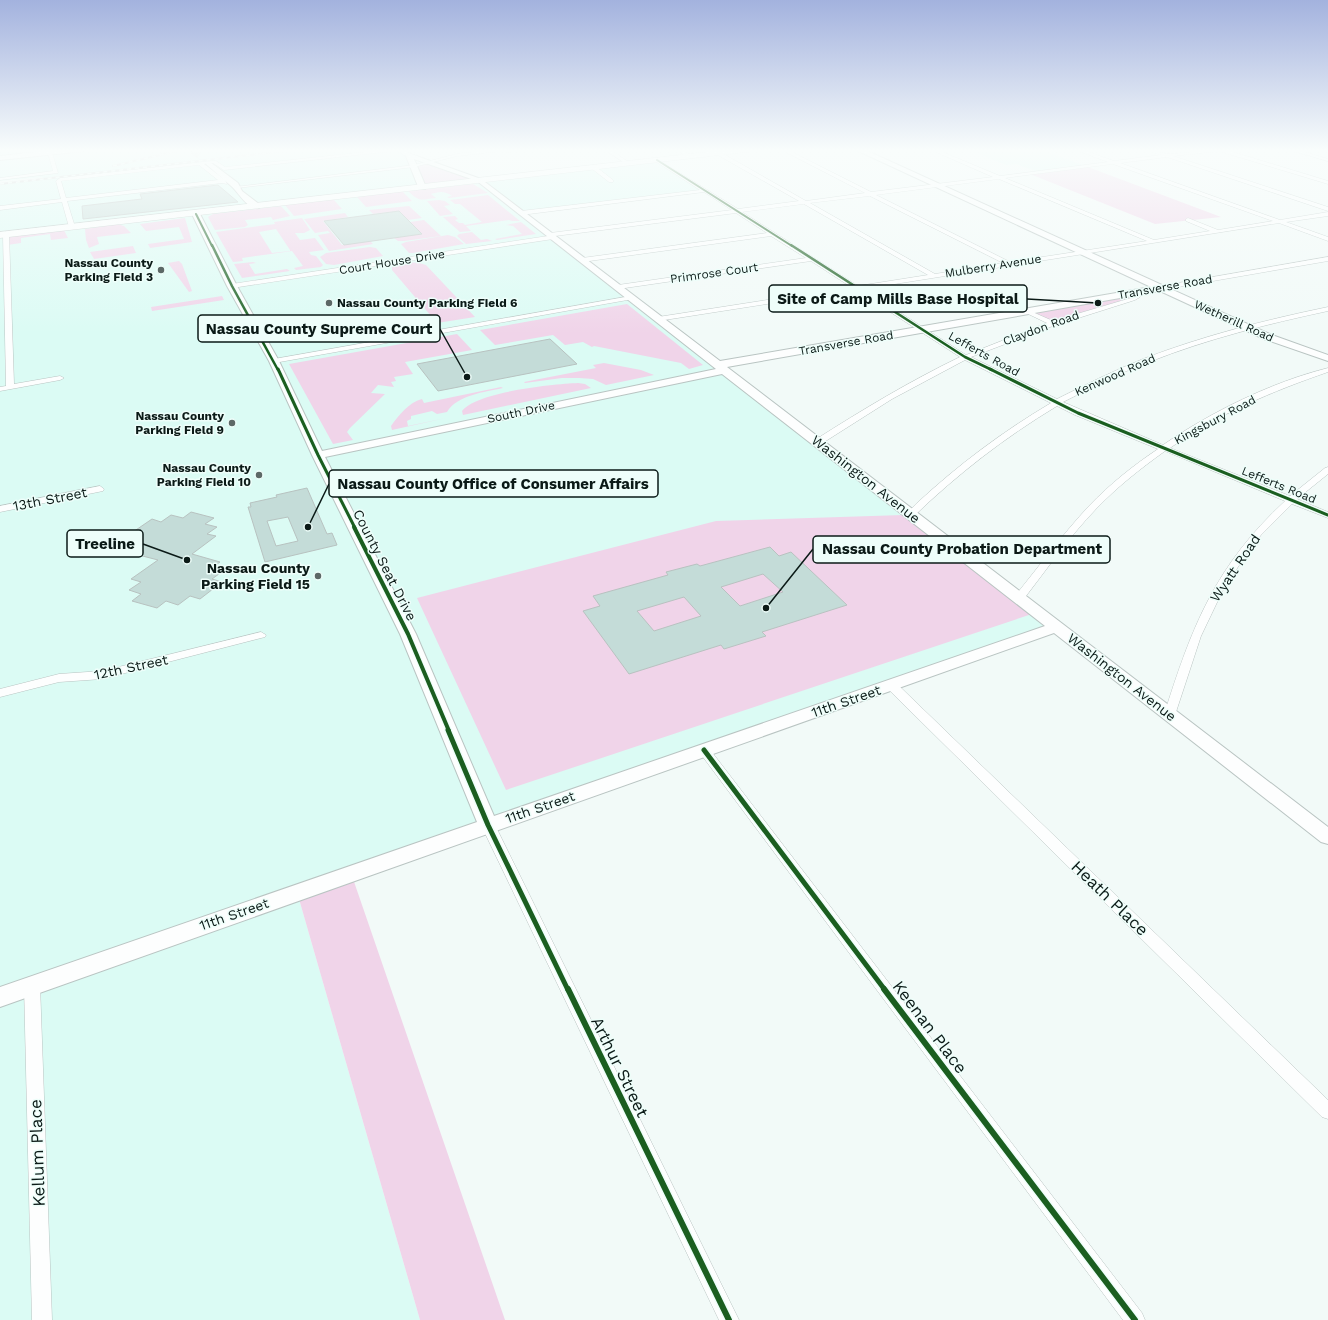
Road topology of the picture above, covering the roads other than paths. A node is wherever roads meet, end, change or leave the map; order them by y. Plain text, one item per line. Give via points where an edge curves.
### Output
1 (67, 211) edge
2 (222, 211) edge
3 (533, 211) edge
4 (736, 211) junction
5 (739, 211) edge
6 (820, 211) edge
7 (904, 211) edge
8 (991, 211) edge
9 (1080, 211) edge
10 (1248, 211) edge
11 (521, 212) joint
12 (196, 214) junction
13 (1328, 214) edge
14 (1188, 220) dead end
15 (1278, 221) junction
16 (72, 227) junction
17 (1217, 231) junction
18 (771, 234) junction
19 (3, 235) edge
20 (551, 236) junction
21 (1328, 239) edge
22 (1153, 241) junction
23 (1083, 252) junction
24 (1328, 258) edge
25 (811, 259) junction
26 (582, 260) junction
27 (1009, 264) junction
28 (934, 276) junction
29 (232, 286) junction
30 (618, 287) junction
31 (856, 288) junction
32 (1161, 288) junction
33 (1139, 291) junction
34 (631, 298) junction
35 (8, 301) junction
36 (0, 302) edge
37 (1328, 309) edge
38 (1026, 311) junction
39 (658, 319) junction
40 (1052, 323) junction
41 (1248, 328) junction
42 (921, 330) junction
43 (965, 357) junction
44 (1328, 358) edge
45 (274, 361) junction
46 (721, 367) junction
47 (1328, 370) edge
48 (60, 378) dead end
49 (10, 387) junction
50 (0, 389) edge
51 (1057, 403) junction
52 (818, 442) junction
53 (1163, 449) junction
54 (318, 455) junction
55 (1328, 470) edge
56 (100, 489) dead end
57 (1289, 500) junction
58 (0, 509) edge
59 (911, 514) junction
60 (1328, 515) edge
61 (1019, 598) junction
62 (1057, 627) junction
63 (261, 635) dead end
64 (891, 685) junction
65 (0, 693) edge
66 (1170, 715) junction
67 (704, 750) junction
68 (488, 826) junction
69 (1328, 837) edge
70 (32, 985) junction
71 (0, 997) edge
72 (1328, 1111) edge
73 (42, 1320) edge
74 (729, 1320) edge
75 (1135, 1320) edge

1 - 16 street
2 - 12 main road
3 - 11 street
4 - 5 street, Court House Drive
4 - 18 street, Lefferts Road
4 - 20 street, Court House Drive
6 - 28 street
7 - 27 street
8 - 23 street, Wetherill Road
9 - 22 street
10 - 15 street
11 - 20 street, Washington Avenue
12 - 16 main road
12 - 29 street, County Seat Drive
13 - 15 street, Mulberry Avenue
14 - 17 street
15 - 17 street, Mulberry Avenue
15 - 21 street
16 - 19 main road
17 - 22 street, Mulberry Avenue
18 - 25 street, Lefferts Road
18 - 26 street
19 - 35 street
20 - 26 street, Washington Avenue
20 - 29 street, Court House Drive
22 - 23 street, Mulberry Avenue
23 - 27 street, Mulberry Avenue
23 - 32 street, Wetherill Road
24 - 32 street, Transverse Road
25 - 30 street, Primrose Court
25 - 31 street, Lefferts Road
26 - 30 street, Washington Avenue
27 - 28 street, Mulberry Avenue
28 - 31 street, Mulberry Avenue
29 - 45 street, County Seat Drive
30 - 34 street, Washington Avenue
31 - 39 street, Mulberry Avenue
31 - 42 street, Lefferts Road
32 - 33 street, Transverse Road
32 - 41 street, Wetherill Road
33 - 38 street, Transverse Road
33 - 40 street, Claydon Road via 1133,300
34 - 39 street, Washington Avenue
34 - 45 street
35 - 36 street
35 - 49 street
37 - 41 street, Kenwood Road
38 - 40 street
38 - 42 street, Transverse Road
39 - 46 street, Washington Avenue
40 - 43 street, Claydon Road
41 - 44 street, Wetherill Road
41 - 51 street, Kenwood Road via 1161,354
42 - 43 street, Lefferts Road
42 - 46 street, Transverse Road
43 - 51 street, Lefferts Road
43 - 52 street, Claydon Road via 895,394
45 - 54 street, County Seat Drive
46 - 52 street, Washington Avenue
46 - 54 street, South Drive
47 - 53 street, Kingsbury Road via 1232,408
48 - 49 street
49 - 50 street
51 - 53 street, Lefferts Road
51 - 59 street, Kenwood Road via 979,454
52 - 59 street, Washington Avenue
53 - 57 street, Lefferts Road
53 - 61 street, Kingsbury Road via 1129,474 1094,506
54 - 68 street, County Seat Drive via 408,634
55 - 57 street, Wyatt Road
56 - 58 street, 13th Street
57 - 60 street, Lefferts Road
57 - 66 street, Wyatt Road via 1252,539 1225,577 1207,610 1195,640
59 - 61 street, Washington Avenue
61 - 62 street, Washington Avenue
62 - 64 street, 11th Street
62 - 66 street, Washington Avenue
63 - 65 street, 12th Street via 102,675 59,678
64 - 67 street, 11th Street
64 - 72 street, Heath Place
66 - 69 street, Washington Avenue
67 - 68 street, 11th Street
67 - 75 street, Keenan Place
68 - 70 street, 11th Street
68 - 74 street, Arthur Street
70 - 71 street, 11th Street
70 - 73 street, Kellum Place

